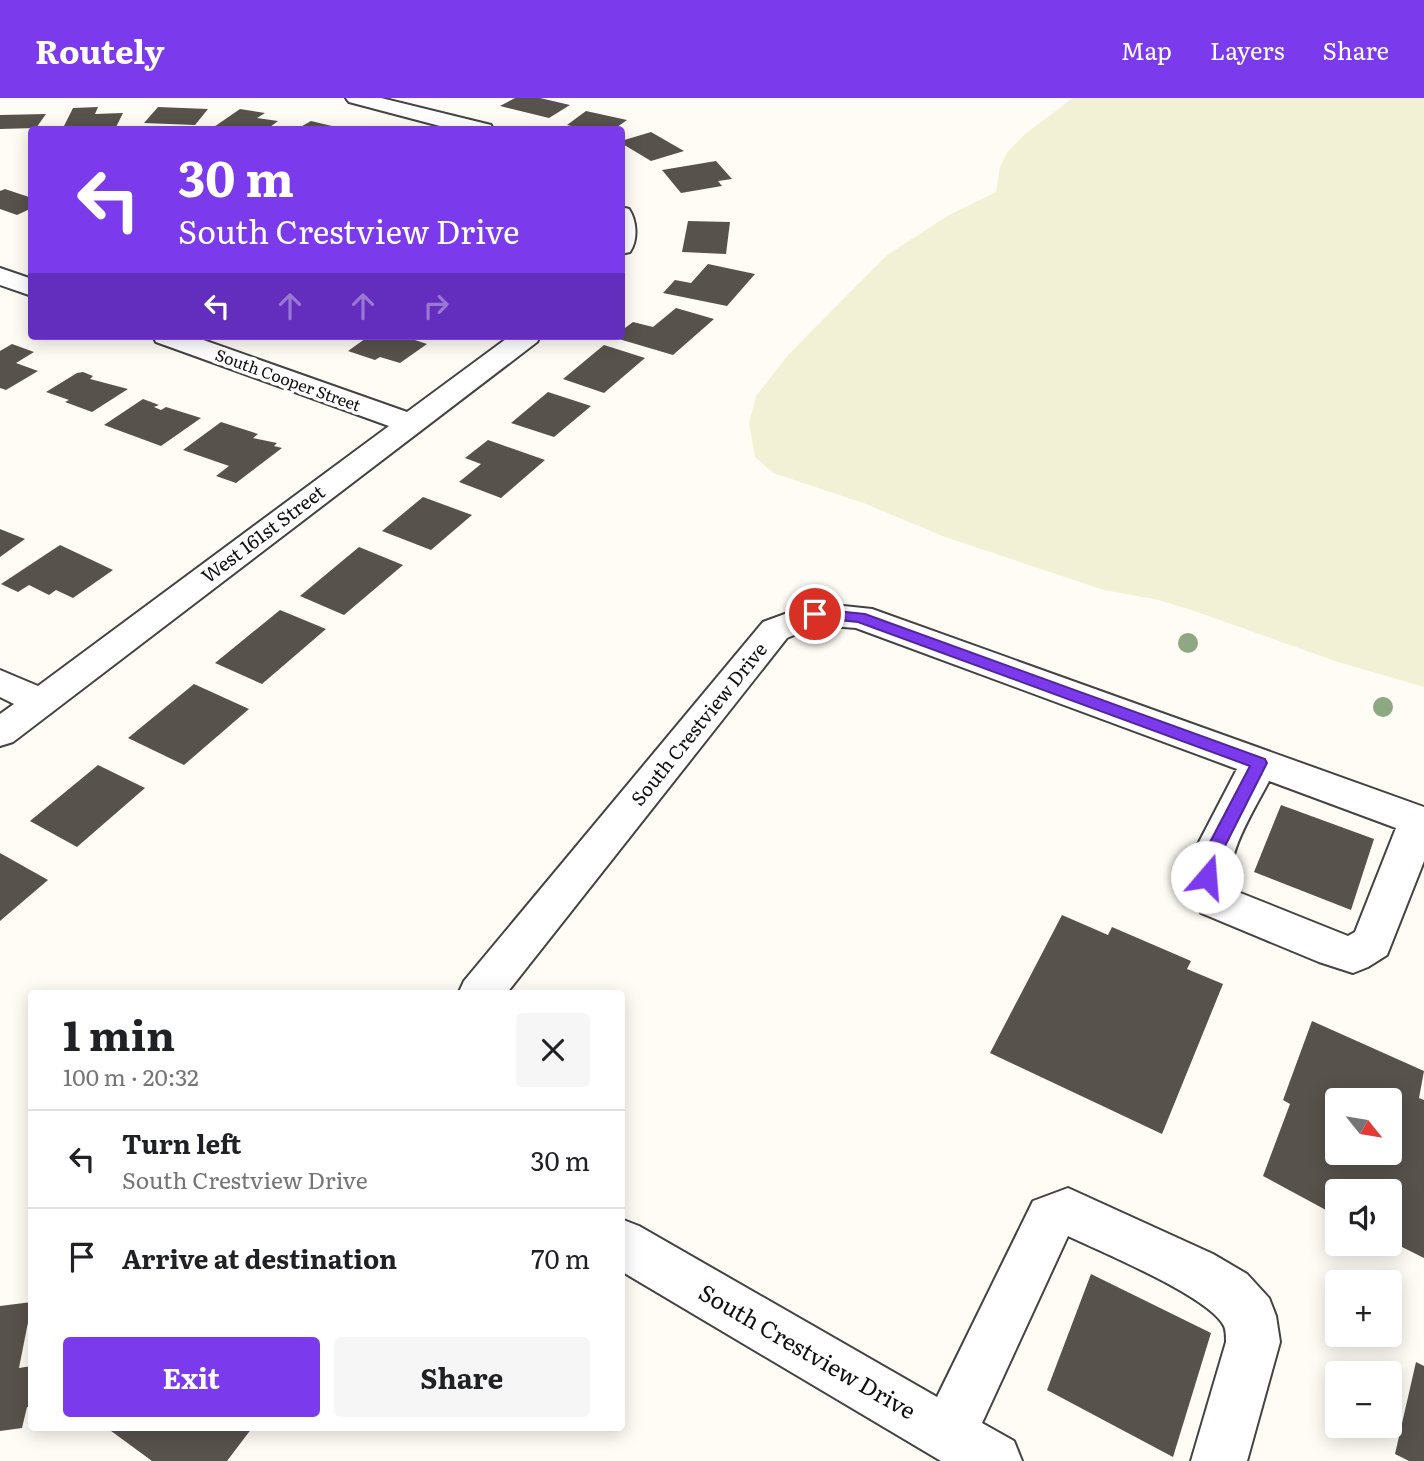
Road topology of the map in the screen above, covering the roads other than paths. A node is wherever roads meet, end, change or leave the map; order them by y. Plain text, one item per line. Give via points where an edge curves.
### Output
1 (356, 98) edge
2 (467, 126) edge
3 (0, 276) edge
4 (28, 286) edge
5 (177, 340) edge
6 (522, 340) edge
7 (409, 423) junction
8 (0, 682) edge
9 (41, 702) junction
10 (0, 733) edge
11 (1259, 763) junction
12 (1422, 822) edge
13 (483, 990) edge
14 (625, 1245) edge
15 (948, 1435) junction
16 (994, 1461) edge
17 (1219, 1461) edge

1 - 2 street
3 - 4 street
5 - 7 street, South Cooper Street
6 - 7 street, West 161st Street
7 - 9 street, West 161st Street
8 - 9 street
9 - 10 street, West 161st Street
11 - 12 street, South Crestview Drive
11 - 12 street via 1217,846 1207,877 1216,901 1319,945 1353,955 1372,943
11 - 13 street, South Crestview Drive via 860,617 815,614 775,630
14 - 15 street, South Crestview Drive
15 - 16 street, South Crestview Drive
15 - 17 street via 1051,1218 1069,1211 1195,1272 1229,1292 1250,1316 1253,1342

